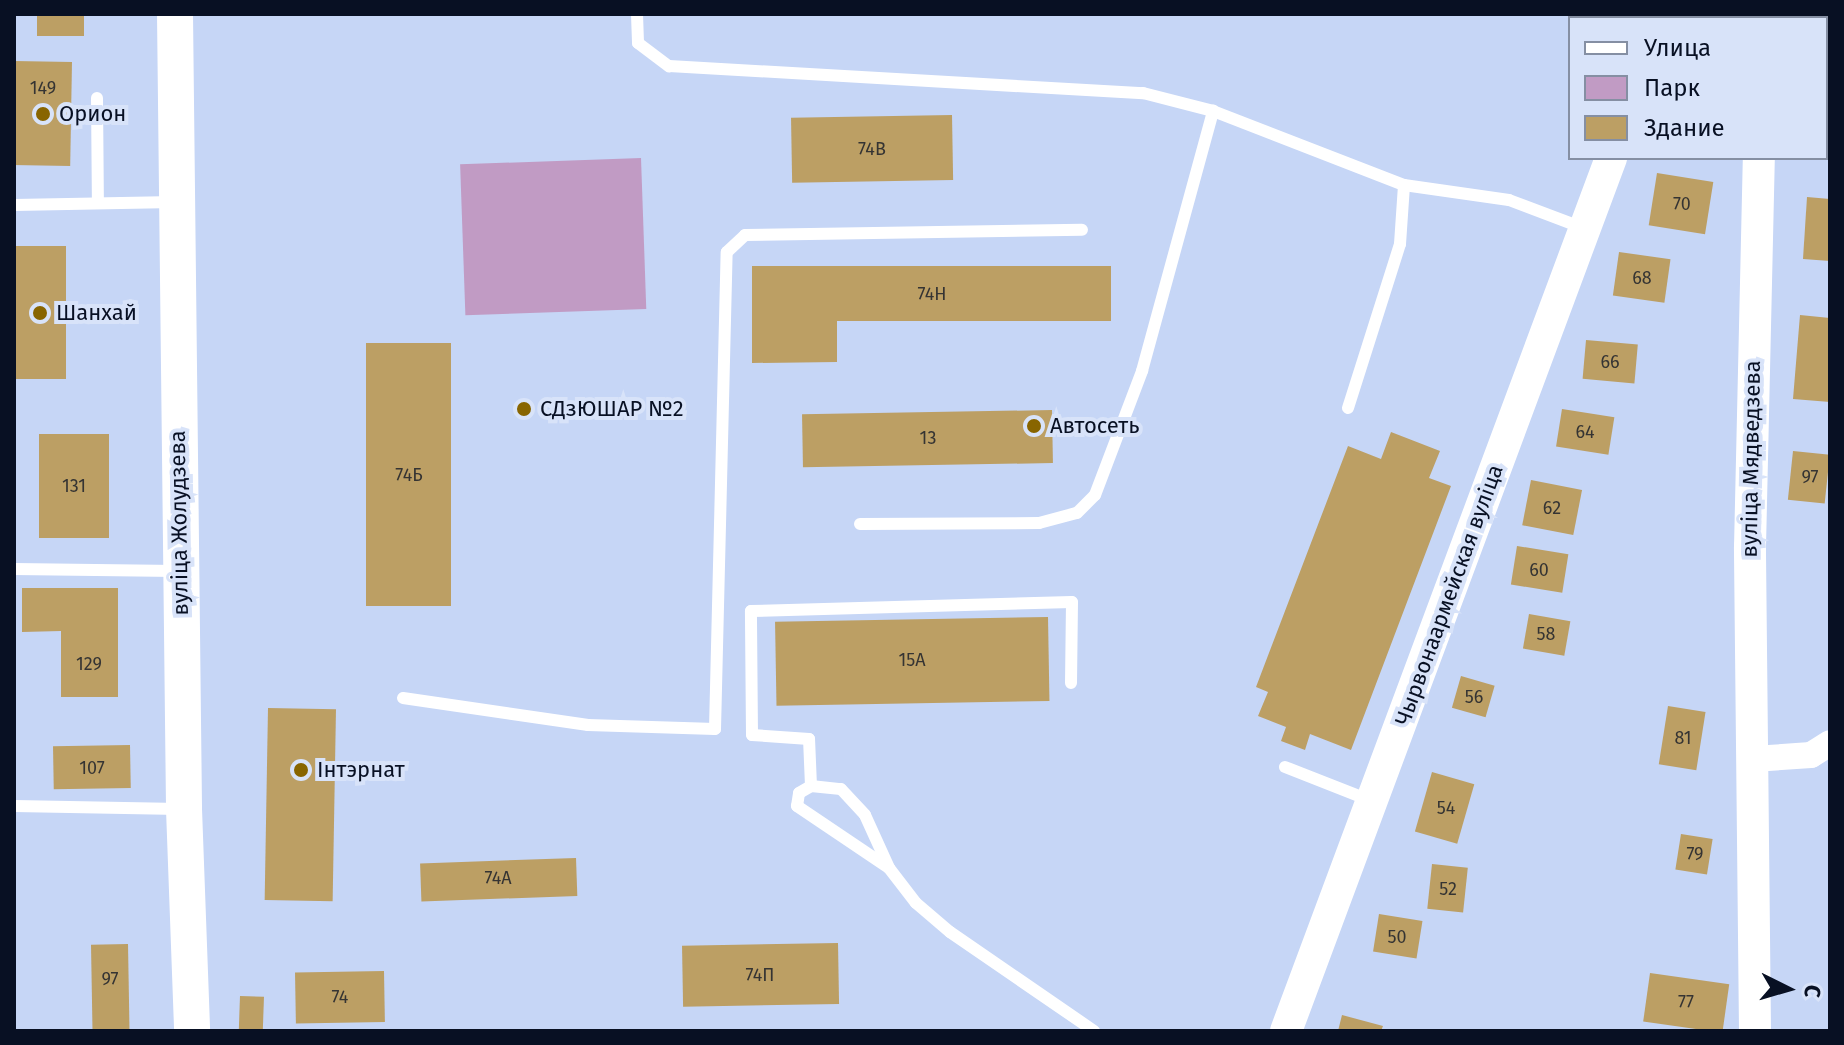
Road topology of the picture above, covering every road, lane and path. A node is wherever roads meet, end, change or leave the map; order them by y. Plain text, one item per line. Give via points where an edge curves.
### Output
1 (175, 14) edge
2 (637, 14) edge
3 (97, 98) dead end
4 (1213, 111) junction
5 (1610, 160) edge
6 (1759, 160) edge
7 (1404, 185) junction
8 (175, 202) junction
9 (98, 203) junction
10 (14, 205) edge
11 (1586, 229) junction
12 (1082, 230) dead end
13 (1348, 408) dead end
14 (860, 524) dead end
15 (14, 569) edge
16 (180, 571) junction
17 (1071, 683) dead end
18 (403, 698) dead end
19 (1830, 743) edge
20 (1753, 759) junction
21 (1285, 767) dead end
22 (811, 786) junction
23 (1372, 802) junction
24 (14, 806) edge
25 (184, 809) junction
26 (889, 868) junction
27 (1075, 1026) edge
28 (192, 1031) edge
29 (1094, 1031) edge
30 (1286, 1031) edge
31 (1755, 1031) edge

1 - 8 main road, вуліца Жолудзева
2 - 4 lane via 638,43 669,66 1143,93
3 - 9 lane
4 - 7 lane
4 - 14 lane via 1142,371 1095,495 1077,513 1039,523
5 - 11 street, Чырвонаармейская вуліца
6 - 20 street, вуліца Мядведзева via 1750,547
7 - 11 lane via 1509,200
7 - 13 lane via 1400,244
8 - 9 lane
8 - 16 main road, вуліца Жолудзева
9 - 10 lane
11 - 23 street, Чырвонаармейская вуліца
12 - 18 lane via 745,235 727,252 715,729 588,725
15 - 16 lane
16 - 25 main road, вуліца Жолудзева
17 - 22 lane via 1072,602 751,611 752,735 809,739
19 - 20 street via 1811,755
20 - 31 street, вуліца Мядведзева
21 - 23 lane
22 - 26 lane via 841,789 865,815
22 - 26 lane via 799,793 797,806
23 - 30 street, Чырвонаармейская вуліца
24 - 25 lane
25 - 28 main road, вуліца Жолудзева
26 - 27 lane via 916,903 950,932
27 - 29 lane

